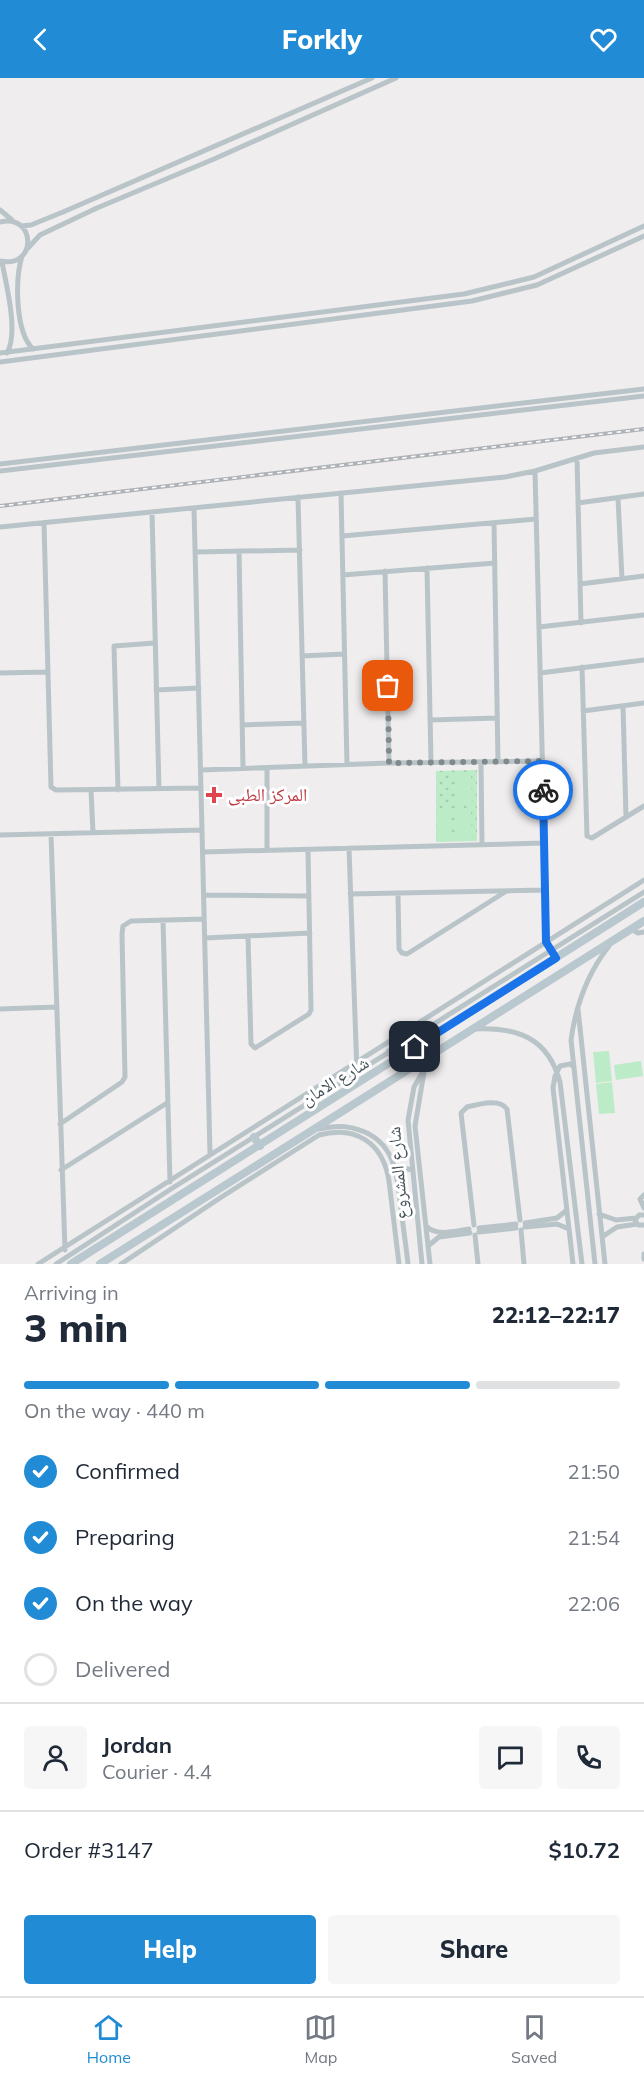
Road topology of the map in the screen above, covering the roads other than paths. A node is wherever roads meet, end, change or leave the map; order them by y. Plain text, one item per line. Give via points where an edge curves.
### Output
1 (372, 78) edge
2 (396, 78) edge
3 (94, 199) junction
4 (97, 208) junction
5 (0, 210) edge
6 (13, 221) junction
7 (0, 222) edge
8 (21, 226) junction
9 (644, 226) edge
10 (644, 236) edge
11 (28, 248) junction
12 (22, 256) junction
13 (1, 262) edge
14 (484, 289) junction
15 (486, 298) junction
16 (97, 341) junction
17 (33, 349) junction
18 (98, 350) junction
19 (0, 353) edge
20 (7, 353) junction
21 (0, 362) edge
22 (644, 389) edge
23 (644, 396) edge
24 (644, 447) edge
25 (577, 458) junction
26 (0, 464) edge
27 (0, 471) edge
28 (535, 471) junction
29 (341, 493) junction
30 (644, 494) edge
31 (298, 497) junction
32 (618, 498) junction
33 (578, 503) junction
34 (194, 508) junction
35 (152, 512) junction
36 (536, 519) junction
37 (44, 523) junction
38 (494, 523) junction
39 (0, 527) edge
40 (342, 536) junction
41 (300, 550) junction
42 (239, 551) junction
43 (196, 552) junction
44 (495, 563) junction
45 (427, 568) junction
46 (385, 572) junction
47 (343, 575) junction
48 (644, 576) edge
49 (622, 579) junction
50 (580, 584) junction
51 (644, 615) edge
52 (581, 622) junction
53 (539, 627) junction
54 (155, 643) junction
55 (345, 654) junction
56 (302, 656) junction
57 (644, 660) edge
58 (582, 667) junction
59 (48, 672) junction
60 (0, 673) edge
61 (540, 673) junction
62 (199, 688) junction
63 (156, 690) junction
64 (644, 704) edge
65 (623, 706) junction
66 (583, 711) junction
67 (497, 718) junction
68 (430, 720) junction
69 (304, 723) junction
70 (242, 725) junction
71 (542, 761) junction
72 (482, 762) junction
73 (498, 762) junction
74 (389, 763) junction
75 (431, 763) junction
76 (347, 765) junction
77 (305, 766) junction
78 (243, 768) junction
79 (267, 768) junction
80 (201, 770) junction
81 (201, 788) junction
82 (159, 789) junction
83 (91, 790) junction
84 (118, 790) junction
85 (644, 806) edge
86 (626, 818) junction
87 (202, 830) junction
88 (93, 833) junction
89 (51, 834) junction
90 (0, 835) edge
91 (544, 843) junction
92 (482, 845) junction
93 (349, 848) junction
94 (267, 850) junction
95 (308, 850) junction
96 (203, 852) junction
97 (644, 880) edge
98 (545, 890) junction
99 (507, 891) junction
100 (644, 892) edge
101 (351, 894) junction
102 (398, 894) junction
103 (204, 895) junction
104 (309, 896) junction
105 (638, 902) edge
106 (204, 919) junction
107 (163, 920) junction
108 (644, 921) edge
109 (632, 929) junction
110 (644, 932) edge
111 (310, 933) junction
112 (248, 936) junction
113 (205, 938) junction
114 (546, 942) junction
115 (612, 942) junction
116 (554, 954) junction
117 (578, 1005) junction
118 (57, 1007) junction
119 (0, 1009) edge
120 (474, 1029) junction
121 (390, 1052) junction
122 (438, 1052) junction
123 (395, 1060) junction
124 (356, 1062) junction
125 (574, 1067) junction
126 (425, 1068) junction
127 (557, 1070) junction
128 (357, 1073) junction
129 (167, 1103) junction
130 (60, 1124) junction
131 (314, 1130) junction
132 (254, 1137) junction
133 (260, 1146) junction
134 (210, 1154) junction
135 (62, 1170) junction
136 (412, 1170) junction
137 (396, 1172) junction
138 (170, 1180) junction
139 (596, 1182) junction
140 (586, 1184) junction
141 (171, 1189) junction
142 (644, 1194) edge
143 (423, 1202) junction
144 (415, 1203) junction
145 (644, 1208) edge
146 (567, 1210) junction
147 (599, 1214) junction
148 (644, 1215) edge
149 (636, 1221) junction
150 (520, 1225) junction
151 (644, 1225) edge
152 (426, 1226) junction
153 (569, 1229) junction
154 (474, 1230) junction
155 (602, 1237) junction
156 (579, 1242) junction
157 (570, 1243) junction
158 (428, 1246) junction
159 (65, 1248) junction
160 (406, 1253) junction
161 (644, 1254) edge
162 (398, 1255) junction
163 (644, 1259) edge
164 (69, 1261) edge
165 (605, 1263) edge
166 (38, 1264) edge
167 (56, 1264) edge
168 (100, 1264) edge
169 (121, 1264) edge
170 (399, 1264) edge
171 (408, 1264) edge
172 (423, 1264) edge
173 (430, 1264) edge
174 (478, 1264) edge
175 (525, 1264) edge
176 (573, 1264) edge
177 (582, 1264) edge
178 (595, 1264) edge

1 - 3 street
2 - 4 street
3 - 4 street
3 - 8 street
4 - 11 street via 40,235
5 - 6 street
6 - 7 street
6 - 8 street
8 - 11 street via 28,238
9 - 14 street via 534,277
10 - 15 street via 544,283
11 - 12 street
12 - 13 street
12 - 17 street via 17,282 22,331
13 - 20 street via 12,334
14 - 15 street
14 - 16 street
15 - 18 street
16 - 17 street
16 - 18 street
17 - 20 street
18 - 21 street
19 - 20 street
22 - 26 street
23 - 27 street
24 - 25 street
25 - 28 street
25 - 33 street
28 - 29 street
28 - 36 street
29 - 31 street
29 - 40 street
30 - 32 street
31 - 34 street
31 - 41 street
32 - 33 street
32 - 49 street
33 - 50 street
34 - 35 street
34 - 43 street
35 - 37 street
35 - 54 street
36 - 38 street
36 - 53 street
37 - 39 street
37 - 59 street
38 - 40 street
38 - 44 street
40 - 47 street
41 - 42 street
41 - 56 street
42 - 43 street
42 - 70 street
43 - 62 street
44 - 45 street
44 - 67 street
45 - 46 street
45 - 68 street
46 - 47 street
46 - 74 street
47 - 55 street
48 - 49 street
49 - 50 street
50 - 52 street
51 - 52 street
52 - 53 street
53 - 61 street
54 - 63 street
54 - 84 street via 114,646
55 - 56 street
55 - 76 street
56 - 69 street
57 - 58 street
58 - 61 street
58 - 66 street
59 - 60 street
59 - 83 street via 51,787
61 - 71 street
62 - 63 street
62 - 80 street
63 - 82 street
64 - 65 street
65 - 66 street
65 - 86 street
66 - 86 street via 587,836 592,838
67 - 68 street
67 - 73 street
68 - 75 street
69 - 70 street
69 - 77 street
70 - 78 street
71 - 73 street
71 - 91 street
72 - 73 street
72 - 75 street
72 - 92 street
74 - 75 street
74 - 76 street
76 - 77 street
77 - 79 street
78 - 79 street
78 - 80 street
79 - 94 street
80 - 81 street
81 - 82 street
81 - 87 street
82 - 84 street
83 - 84 street
83 - 88 street
85 - 86 street
87 - 88 street
87 - 96 street
88 - 89 street
89 - 90 street
89 - 118 street
91 - 92 street
91 - 98 street
92 - 93 street
93 - 95 street
93 - 101 street
94 - 95 street
94 - 96 street
95 - 104 street
96 - 103 street
97 - 114 street
98 - 99 street
98 - 114 street
99 - 102 street
99 - 102 street via 407,954 399,946
100 - 105 street
101 - 102 street
101 - 124 street
103 - 104 street
103 - 106 street
104 - 111 street
105 - 116 street, شارع الامان
106 - 107 street
106 - 113 street
107 - 129 street
107 - 130 street via 131,921 122,930 124,1080
108 - 109 street, شارع الامان
109 - 110 street
109 - 115 street, شارع الامان
111 - 112 street
111 - 112 street via 309,1014 255,1048 251,1044
112 - 113 street
113 - 134 street
114 - 116 street
114 - 124 street
115 - 117 street via 591,971
115 - 120 street, شارع الامان
116 - 121 street
116 - 123 street, شارع الامان
117 - 125 street via 571,1040
117 - 139 street
118 - 119 street
118 - 130 street
120 - 122 street, شارع الامان
120 - 127 street via 500,1028 520,1033 542,1047
121 - 123 street
121 - 128 street
122 - 126 street, شارع المشروع
122 - 131 street, شارع الامان
123 - 133 street, شارع الامان
124 - 128 street
124 - 134 street
125 - 127 street via 565,1064
125 - 140 street
126 - 136 street, شارع المشروع via 414,1087 409,1109
126 - 143 street via 415,1126
127 - 146 street via 554,1088
127 - 156 street
128 - 132 street
129 - 135 street
129 - 138 street
130 - 135 street
131 - 137 street, شارع المشروع via 340,1125 366,1132 384,1147
131 - 168 street, شارع الامان
132 - 133 street
132 - 141 street
133 - 164 street, شارع الامان
134 - 138 street
135 - 159 street
136 - 137 street
136 - 144 street, شارع المشروع
137 - 160 street, شارع المشروع
138 - 141 street
138 - 159 street
139 - 140 street
139 - 147 street
140 - 178 street
141 - 164 street
142 - 145 street via 640,1199
143 - 144 street
143 - 152 street
144 - 172 street, شارع المشروع
146 - 150 street via 557,1218
146 - 153 street
147 - 149 street
147 - 155 street
148 - 149 street
149 - 151 street
149 - 155 street
150 - 153 street via 556,1224
150 - 154 street
150 - 154 street via 507,1109 498,1102 466,1107 461,1113
150 - 175 street
152 - 154 street via 439,1233
152 - 158 street
153 - 157 street
154 - 158 street via 439,1237
154 - 174 street
155 - 165 street
156 - 157 street
156 - 177 street
157 - 176 street
158 - 173 street
159 - 164 street
159 - 166 street
160 - 162 street
160 - 171 street, شارع المشروع
161 - 163 street
162 - 169 street via 383,1158 366,1140 331,1132 319,1135
162 - 170 street
164 - 167 street
165 - 178 street

